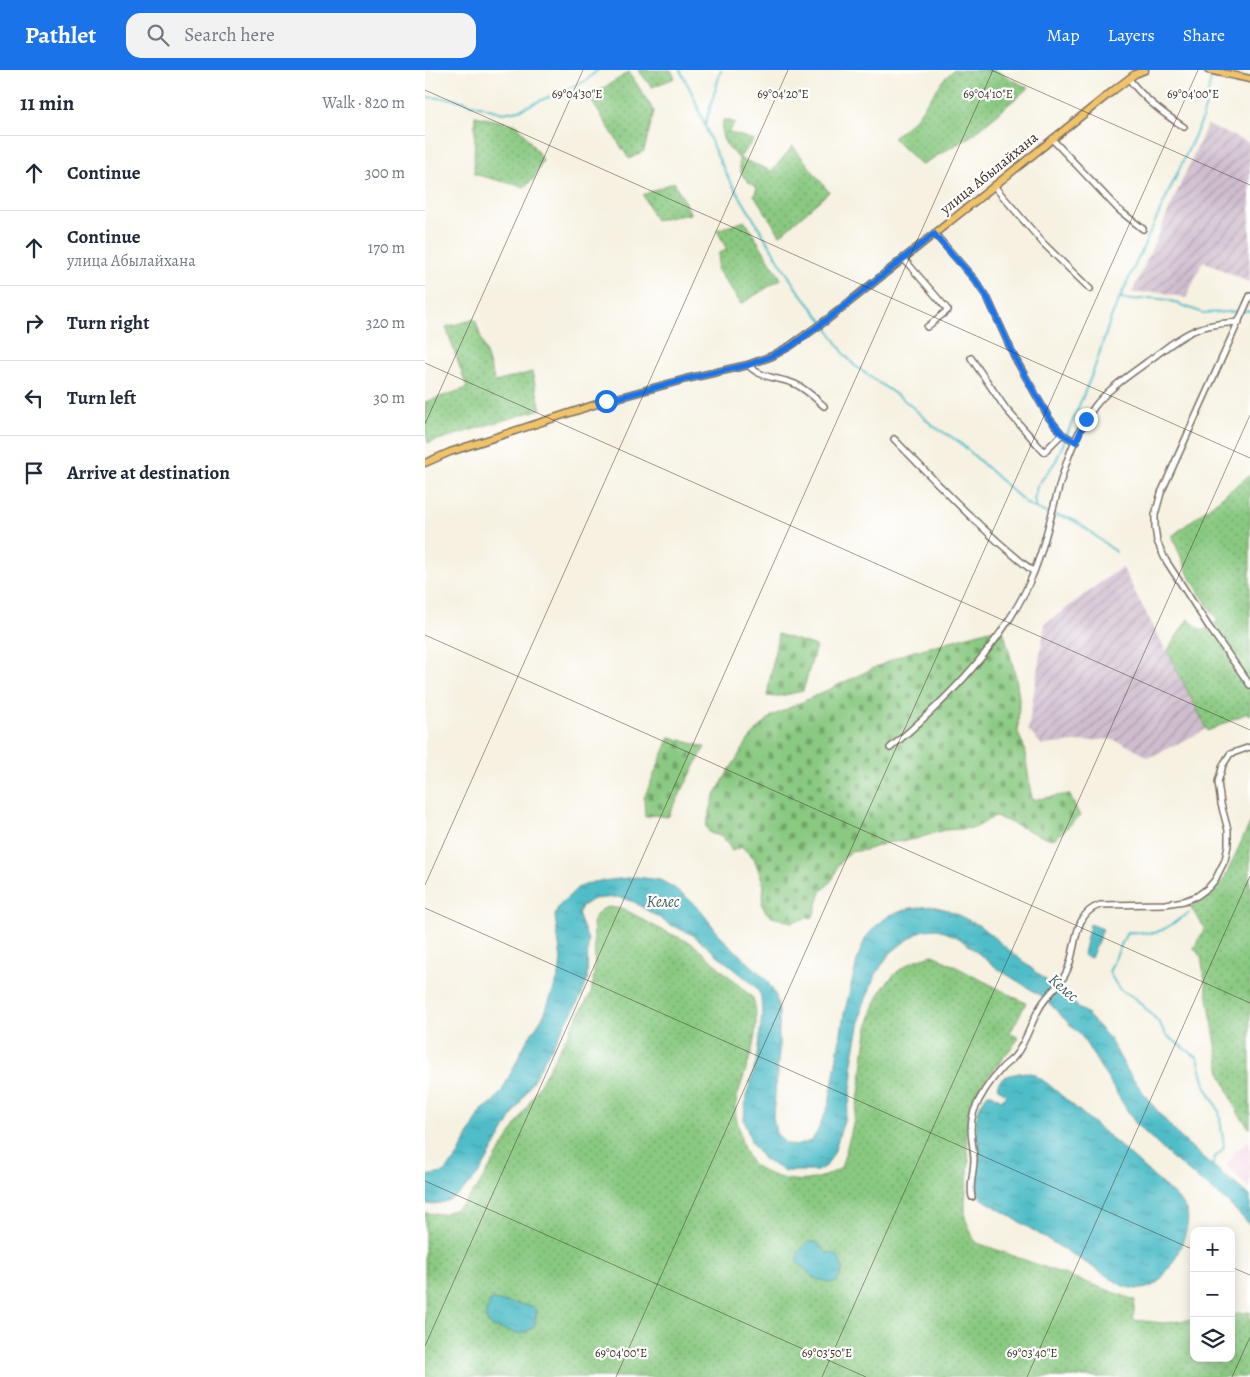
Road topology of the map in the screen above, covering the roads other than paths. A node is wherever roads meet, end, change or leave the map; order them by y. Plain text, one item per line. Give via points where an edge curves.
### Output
1 (1145, 70) edge
2 (1208, 70) edge
3 (1129, 79) junction
4 (1250, 79) edge
5 (1184, 127) dead end
6 (1052, 139) junction
7 (994, 186) junction
8 (1143, 229) dead end
9 (934, 234) junction
10 (903, 258) junction
11 (1090, 289) dead end
12 (1250, 296) edge
13 (1239, 322) junction
14 (927, 327) dead end
15 (971, 358) dead end
16 (748, 365) junction
17 (824, 406) dead end
18 (1062, 434) junction
19 (894, 439) dead end
20 (1076, 442) junction
21 (425, 463) edge
22 (1034, 572) junction
23 (1250, 685) edge
24 (1250, 747) edge
25 (890, 748) dead end
26 (972, 1197) dead end

1 - 3 main road, улица Абылайхана
2 - 4 main road
3 - 5 street via 1141,95
3 - 6 main road, улица Абылайхана
6 - 7 main road, улица Абылайхана
6 - 8 street via 1119,210
7 - 9 main road, улица Абылайхана
7 - 11 street via 1043,243
9 - 10 main road, улица Абылайхана
9 - 18 street via 988,299 1015,358 1049,418
10 - 14 street via 948,310
10 - 16 main road, улица Абылайхана via 791,346
12 - 13 street
13 - 20 street via 1197,329 1165,348 1110,390 1086,419
13 - 23 street via 1161,494 1155,527 1165,559
15 - 18 street via 1006,408 1044,452
16 - 17 street via 759,374 803,388
16 - 21 main road, улица Абылайхана via 606,401
18 - 20 street
19 - 22 street via 967,513
20 - 22 street via 1058,489
22 - 25 street via 1008,622 979,660 926,718
24 - 26 street via 1231,754 1223,765 1218,782 1229,845 1215,880 1197,896 1184,901 1146,906 1105,904 1090,909 1079,922 1069,968 1039,1007 1023,1044 988,1086 974,1112 970,1127 974,1162

